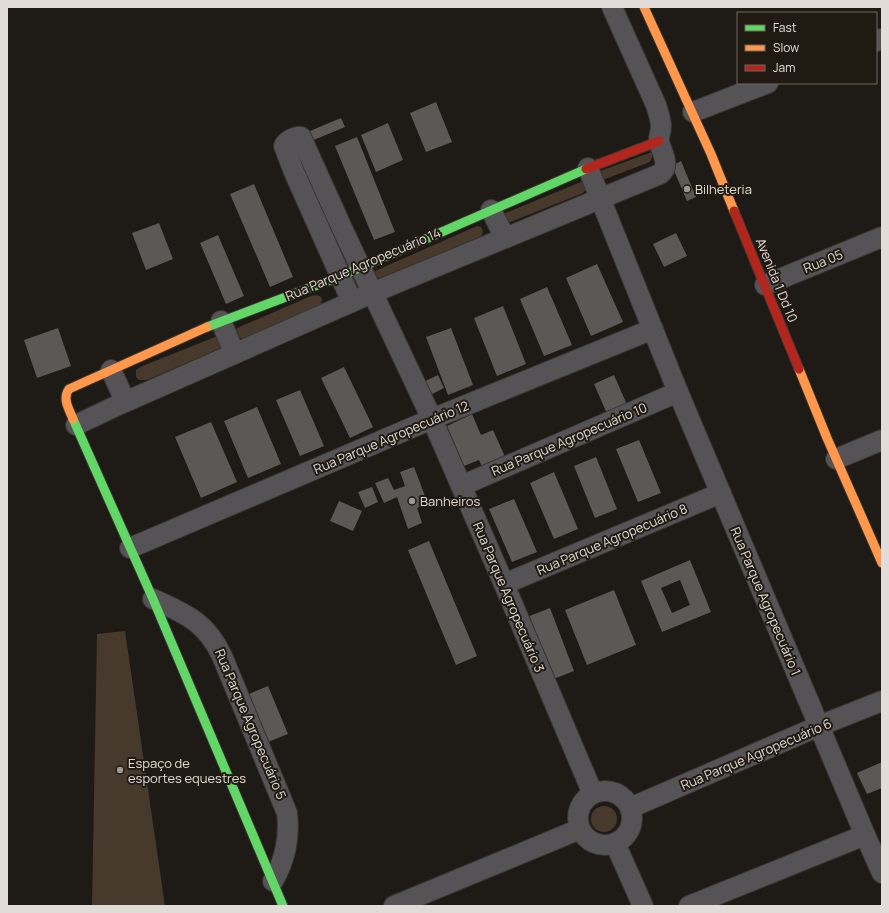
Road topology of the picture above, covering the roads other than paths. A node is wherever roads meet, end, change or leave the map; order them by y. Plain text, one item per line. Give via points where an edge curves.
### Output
1 (612, 7) edge
2 (644, 7) edge
3 (765, 84) edge
4 (693, 112) junction
5 (659, 141) junction
6 (588, 168) junction
7 (326, 192) junction
8 (600, 199) junction
9 (308, 201) junction
10 (491, 210) junction
11 (505, 238) junction
12 (882, 238) edge
13 (360, 267) junction
14 (341, 276) junction
15 (765, 285) junction
16 (372, 293) junction
17 (352, 302) junction
18 (221, 321) junction
19 (653, 329) junction
20 (234, 353) junction
21 (111, 370) junction
22 (678, 392) junction
23 (125, 402) junction
24 (432, 419) junction
25 (76, 425) junction
26 (882, 440) edge
27 (836, 459) junction
28 (461, 486) junction
29 (721, 493) junction
30 (130, 548) junction
31 (882, 563) edge
32 (504, 584) junction
33 (153, 599) junction
34 (882, 701) edge
35 (819, 726) junction
36 (593, 794) junction
37 (630, 808) junction
38 (580, 829) junction
39 (865, 835) junction
40 (615, 843) junction
41 (882, 873) edge
42 (273, 880) junction
43 (284, 906) edge
44 (394, 906) edge
45 (643, 906) edge
46 (689, 906) edge

1 - 5 street via 656,105 661,125
2 - 4 street, Avenida 1 Dd 10
3 - 4 street
4 - 15 street, Avenida 1 Dd 10
5 - 6 street, Rua Parque Agropecuário 14
5 - 8 street via 666,162 660,174
6 - 8 street, Rua Parque Agropecuário 1
6 - 10 street, Rua Parque Agropecuário 14
7 - 9 street
7 - 9 street, Rua Parque Agropecuário 3 via 301,137 298,136 284,146
7 - 13 street, Rua Parque Agropecuário 3
8 - 11 street
8 - 19 street, Rua Parque Agropecuário 1
9 - 14 street
10 - 11 street
10 - 13 street, Rua Parque Agropecuário 14
11 - 16 street
12 - 15 street, Rua 05
13 - 14 street, Rua Parque Agropecuário 14
13 - 16 street, Rua Parque Agropecuário 3
14 - 17 street
14 - 18 street, Rua Parque Agropecuário 14
15 - 27 street, Avenida 1 Dd 10
16 - 17 street
16 - 24 street, Rua Parque Agropecuário 3
17 - 20 street
18 - 20 street
18 - 21 street, Rua Parque Agropecuário 14
19 - 22 street, Rua Parque Agropecuário 1
19 - 24 street, Rua Parque Agropecuário 12
20 - 23 street
21 - 23 street
21 - 25 street, Rua Parque Agropecuário 14 via 69,389 65,395 65,401
22 - 28 street, Rua Parque Agropecuário 10
22 - 29 street, Rua Parque Agropecuário 1
23 - 25 street
24 - 28 street, Rua Parque Agropecuário 3
24 - 30 street, Rua Parque Agropecuário 12
25 - 30 street
26 - 27 street
27 - 31 street, Avenida 1 Dd 10
28 - 32 street, Rua Parque Agropecuário 3
29 - 32 street, Rua Parque Agropecuário 8
29 - 35 street, Rua Parque Agropecuário 1
30 - 33 street
32 - 36 street, Rua Parque Agropecuário 3
33 - 42 street
33 - 42 street, Rua Parque Agropecuário 5 via 192,618 215,640 225,663 287,813 288,832 283,858
34 - 35 street, Rua Parque Agropecuário 6
35 - 37 street, Rua Parque Agropecuário 6
35 - 39 street, Rua Parque Agropecuário 1
36 - 37 street via 610,791 619,795
36 - 38 street via 586,798 578,813
37 - 40 street via 632,816 628,832
38 - 40 street via 591,841 607,845
38 - 44 street
39 - 41 street, Rua Parque Agropecuário 1
39 - 46 street
40 - 45 street
42 - 43 street

